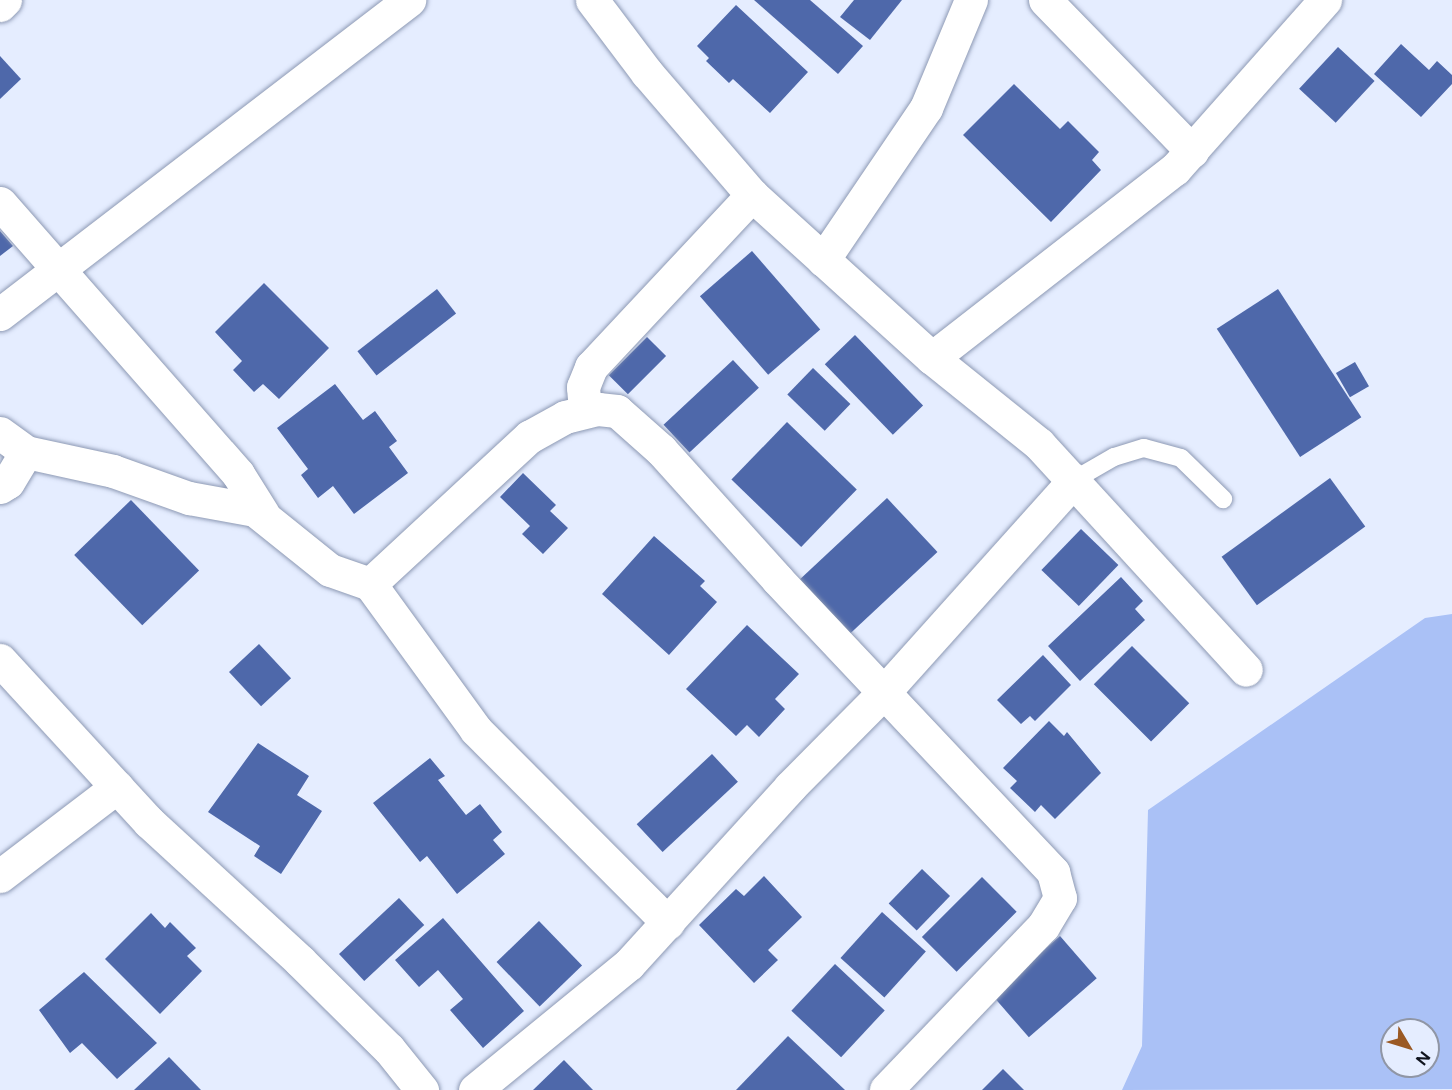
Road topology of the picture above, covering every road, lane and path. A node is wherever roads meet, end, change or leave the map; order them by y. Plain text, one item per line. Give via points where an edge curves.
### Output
1 (5, 0) edge
2 (410, 0) edge
3 (592, 0) edge
4 (971, 0) edge
5 (1045, 0) edge
6 (1325, 0) edge
7 (0, 5) edge
8 (1192, 151) junction
9 (752, 195) junction
10 (0, 203) edge
11 (823, 260) junction
12 (57, 271) junction
13 (0, 315) edge
14 (932, 358) junction
15 (585, 410) junction
16 (0, 433) edge
17 (26, 452) junction
18 (1074, 480) junction
19 (0, 487) edge
20 (1223, 499) dead end
21 (262, 514) junction
22 (370, 584) junction
23 (0, 660) edge
24 (1246, 670) dead end
25 (884, 692) junction
26 (117, 787) junction
27 (0, 876) edge
28 (668, 923) junction
29 (422, 1090) edge
30 (475, 1090) edge
31 (886, 1090) edge

1 - 7 street
2 - 12 street
3 - 9 street via 647,73
4 - 11 street via 926,108
5 - 8 street
6 - 8 street
8 - 14 street via 1133,204
9 - 11 street
9 - 15 street via 591,367 583,387
10 - 12 street
11 - 14 street
12 - 13 street
12 - 21 street via 238,474
14 - 18 street via 1039,444
15 - 22 street via 529,437
15 - 25 street via 608,408 626,417
16 - 17 street
17 - 19 street via 8,482
17 - 21 street via 113,471 189,498
18 - 20 lane via 1114,457 1144,448 1182,458
18 - 24 street
18 - 25 street
21 - 22 street via 330,570
22 - 28 street via 476,730
23 - 26 street
25 - 28 street via 790,787
25 - 31 street via 1053,872 1060,898 1043,926
26 - 27 street
26 - 29 street via 389,1049
28 - 30 street via 574,1013

